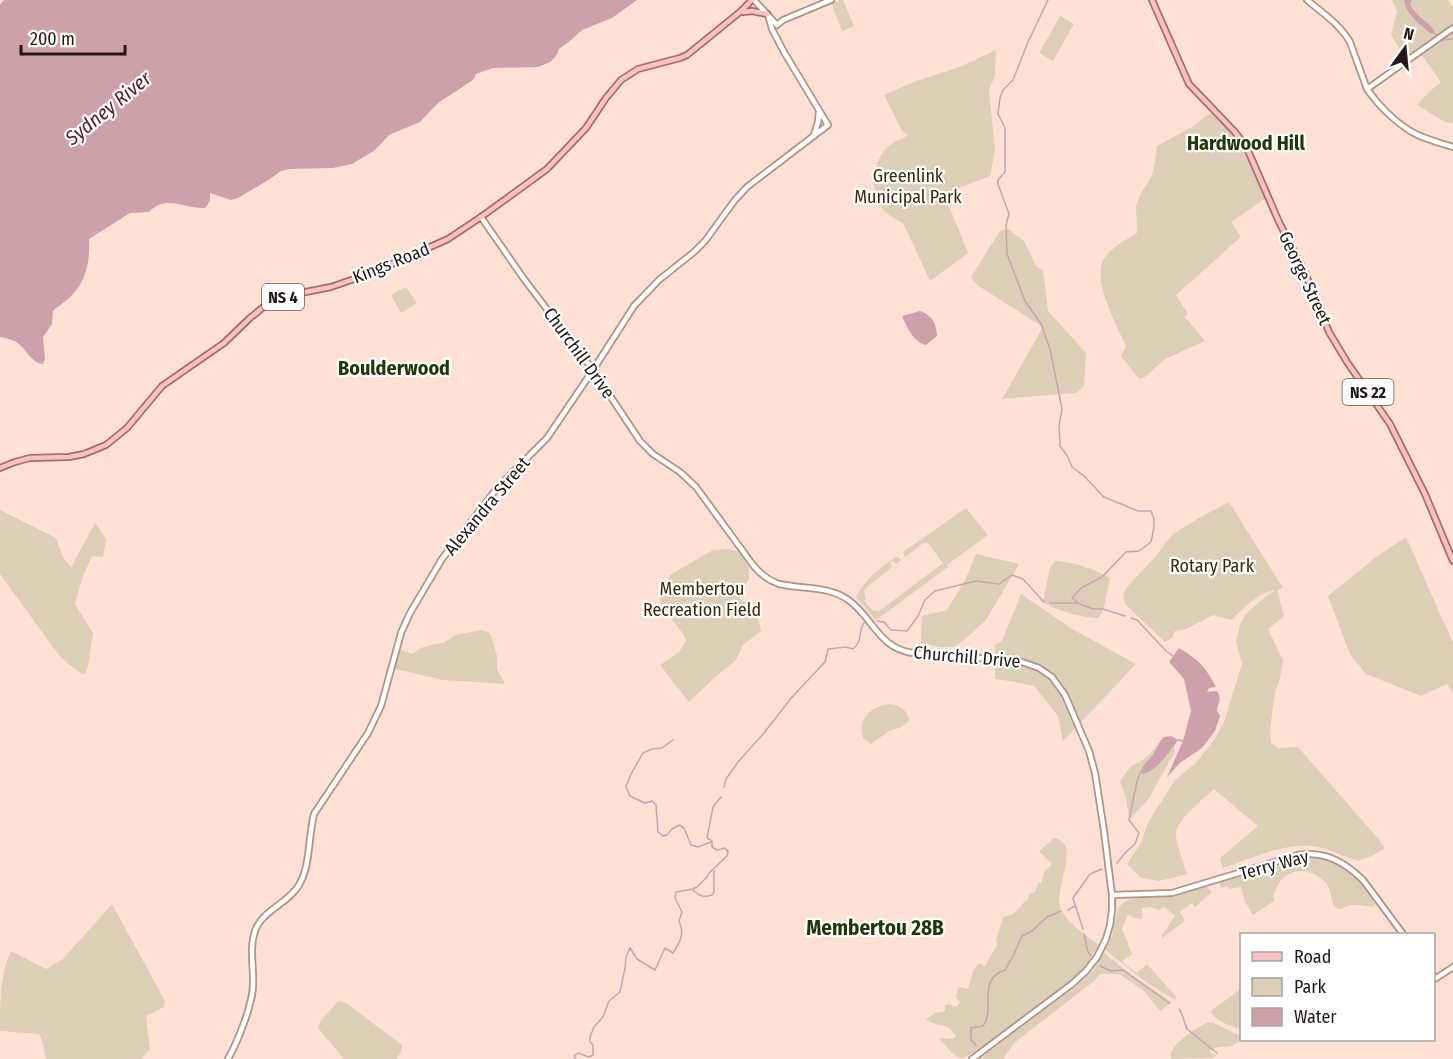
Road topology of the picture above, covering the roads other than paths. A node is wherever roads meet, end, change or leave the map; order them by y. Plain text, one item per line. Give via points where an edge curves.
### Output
1 (753, 0) edge
2 (831, 0) edge
3 (1152, 0) edge
4 (1307, 0) edge
5 (740, 12) junction
6 (767, 14) junction
7 (777, 25) junction
8 (1453, 28) edge
9 (776, 35) junction
10 (1367, 89) junction
11 (819, 108) junction
12 (813, 135) junction
13 (1453, 147) edge
14 (481, 218) junction
15 (593, 370) junction
16 (0, 468) edge
17 (1453, 561) edge
18 (1112, 895) junction
19 (1402, 933) edge
20 (1453, 967) edge
21 (1435, 977) edge
22 (228, 1059) edge
23 (972, 1059) edge

1 - 5 main road, Kings Road / NS 4
1 - 6 main road
2 - 7 main road
3 - 17 main road, George Street / NS 22 via 1189,84 1246,146 1329,332 1390,424
4 - 10 main road via 1347,36
5 - 6 main road
5 - 14 main road, Kings Road / NS 4 via 687,55 638,69 621,80 586,128 547,169
6 - 7 main road
6 - 9 main road
7 - 9 main road
8 - 10 main road
9 - 11 main road
10 - 13 main road via 1395,121 1413,133
11 - 12 main road
11 - 12 main road, Alexandra Street via 828,124
12 - 15 main road, Alexandra Street via 747,187 703,243 645,294
14 - 15 main road, Churchill Drive
14 - 16 main road, Kings Road / NS 4 via 448,239 374,272 331,287 272,300 221,345 163,385 128,428 98,449 69,457 28,459
15 - 18 main road, Churchill Drive via 640,441 696,487 753,565 768,579 841,596 854,605 884,640 901,651 1019,660 1053,677 1065,695 1091,759
15 - 22 main road, Alexandra Street via 547,438 498,487 442,559 410,613 375,719 314,814 300,884 256,926 251,1002
18 - 19 main road, Terry Way via 1172,893 1298,855 1320,854 1342,862 1363,880
18 - 23 main road, Churchill Drive via 1108,932 1091,966 1063,992
20 - 21 main road

